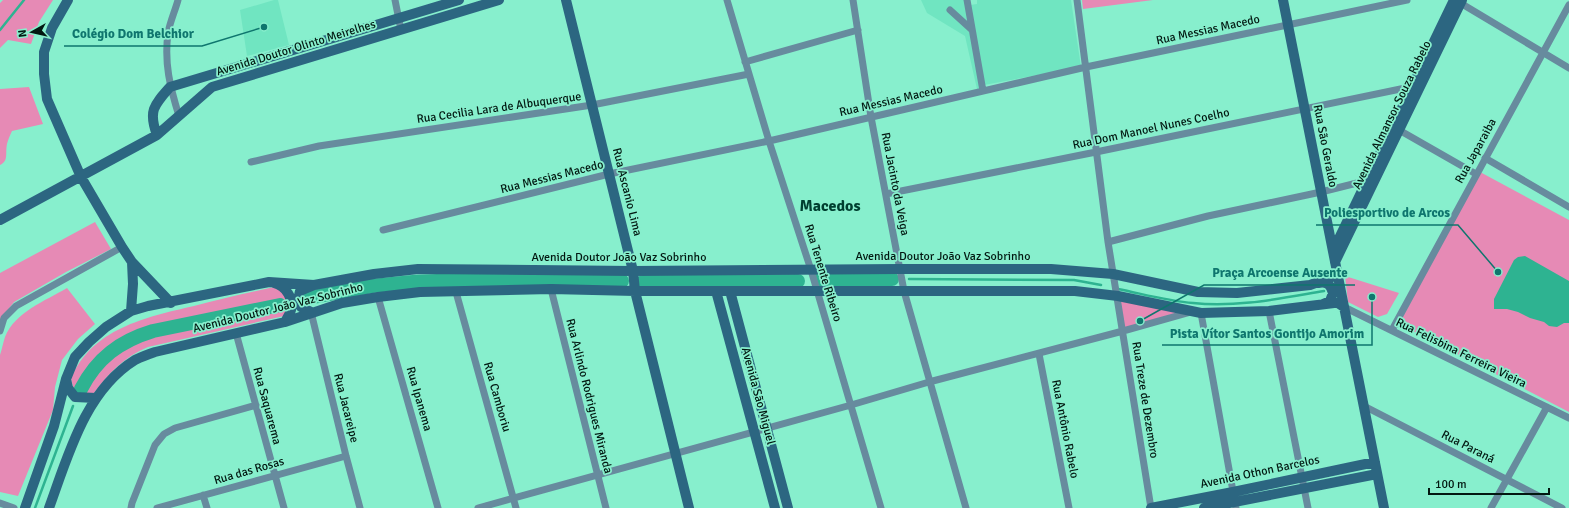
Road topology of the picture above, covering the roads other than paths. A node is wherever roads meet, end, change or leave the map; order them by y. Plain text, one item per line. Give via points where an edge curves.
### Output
1 (68, 0) edge
2 (178, 0) edge
3 (395, 0) edge
4 (459, 0) edge
5 (499, 0) edge
6 (566, 0) edge
7 (727, 0) edge
8 (854, 0) edge
9 (967, 0) edge
10 (1078, 0) edge
11 (1283, 0) edge
12 (1406, 0) edge
13 (1458, 1) edge
14 (480, 3) edge
15 (1569, 5) edge
16 (950, 10) dead end
17 (398, 18) junction
18 (1288, 25) junction
19 (401, 30) junction
20 (858, 30) junction
21 (972, 30) junction
22 (308, 45) junction
23 (1542, 52) junction
24 (312, 57) junction
25 (745, 62) junction
26 (1086, 67) junction
27 (1569, 68) edge
28 (749, 74) junction
29 (1416, 85) junction
30 (170, 88) junction
31 (983, 91) junction
32 (592, 105) junction
33 (1305, 109) junction
34 (179, 116) junction
35 (871, 117) junction
36 (1399, 130) junction
37 (157, 135) junction
38 (769, 141) junction
39 (1096, 152) junction
40 (1485, 158) junction
41 (251, 162) dead end
42 (609, 174) junction
43 (1476, 174) junction
44 (81, 177) junction
45 (1371, 180) junction
46 (1321, 192) junction
47 (886, 194) junction
48 (1569, 207) edge
49 (0, 220) edge
50 (383, 230) dead end
51 (1108, 242) junction
52 (122, 247) junction
53 (1333, 251) junction
54 (132, 262) junction
55 (1335, 262) junction
56 (899, 269) junction
57 (811, 270) junction
58 (632, 271) junction
59 (1338, 273) junction
60 (1113, 274) junction
61 (269, 282) junction
62 (1317, 283) junction
63 (314, 285) junction
64 (551, 289) junction
65 (716, 290) junction
66 (635, 291) junction
67 (730, 291) junction
68 (816, 291) junction
69 (904, 291) junction
70 (456, 292) junction
71 (1118, 296) junction
72 (378, 297) junction
73 (171, 303) junction
74 (1319, 305) junction
75 (1344, 307) junction
76 (131, 311) junction
77 (1269, 311) junction
78 (311, 312) junction
79 (1198, 312) junction
80 (285, 322) junction
81 (1392, 330) junction
82 (0, 331) edge
83 (1123, 332) junction
84 (236, 333) junction
85 (1039, 354) junction
86 (66, 379) junction
87 (929, 382) junction
88 (96, 398) junction
89 (256, 404) junction
90 (851, 405) junction
91 (1364, 406) junction
92 (1547, 407) junction
93 (1569, 418) edge
94 (767, 428) junction
95 (754, 432) junction
96 (675, 454) junction
97 (346, 456) junction
98 (1375, 462) junction
99 (1377, 474) junction
100 (275, 475) junction
101 (597, 475) junction
102 (1302, 477) junction
103 (1507, 479) junction
104 (1304, 488) junction
105 (203, 495) junction
106 (514, 498) junction
107 (1235, 501) edge
108 (0, 503) edge
109 (14, 508) edge
110 (25, 508) edge
111 (49, 508) edge
112 (131, 508) edge
113 (157, 508) edge
114 (207, 508) edge
115 (284, 508) edge
116 (360, 508) edge
117 (438, 508) edge
118 (478, 508) edge
119 (516, 508) edge
120 (606, 508) edge
121 (688, 508) edge
122 (775, 508) edge
123 (788, 508) edge
124 (881, 508) edge
125 (966, 508) edge
126 (1069, 508) edge
127 (1151, 508) edge
128 (1204, 508) edge
129 (1308, 508) edge
130 (1384, 508) edge
131 (1491, 508) edge
132 (1562, 508) edge

1 - 44 street via 52,28 44,52 44,74 47,99
2 - 30 street via 168,32 166,62
3 - 17 street
4 - 17 street, Avenida Doutor Olinto Meirelhes
5 - 14 street, Avenida Doutor Olinto Meirelhes
6 - 32 street, Rua Ascanio Lima
7 - 25 street, Rua Tenente Ribeiro
8 - 20 street, Rua Jacinto da Veiga
9 - 21 street
10 - 26 street, Rua Treze de Dezembro
11 - 18 street, Rua São Geraldo
12 - 18 street, Rua Messias Macedo
13 - 23 street
13 - 29 street, Avenida Almansor Souza Rabelo
14 - 19 street, Avenida Doutor Olinto Meirelhes
15 - 23 street, Rua Japaraiba
16 - 21 street
17 - 19 street
17 - 22 street, Avenida Doutor Olinto Meirelhes
18 - 26 street, Rua Messias Macedo
18 - 33 street, Rua São Geraldo
19 - 24 street, Avenida Doutor Olinto Meirelhes
20 - 25 street
20 - 35 street, Rua Jacinto da Veiga
21 - 31 street
22 - 24 street
22 - 30 street, Avenida Doutor Olinto Meirelhes
23 - 27 street
23 - 40 street, Rua Japaraiba
24 - 34 street, Avenida Doutor Olinto Meirelhes via 212,88
25 - 28 street, Rua Tenente Ribeiro
26 - 31 street, Rua Messias Macedo
26 - 39 street, Rua Treze de Dezembro
28 - 32 street, Rua Cecilia Lara de Albuquerque
28 - 38 street, Rua Tenente Ribeiro
29 - 33 street, Rua Dom Manoel Nunes Coelho
29 - 36 street, Avenida Almansor Souza Rabelo
29 - 45 street, Avenida Almansor Souza Rabelo
30 - 34 street
30 - 37 street via 153,109 152,122
31 - 35 street, Rua Messias Macedo
32 - 41 street, Rua Cecilia Lara de Albuquerque via 319,146
32 - 42 street, Rua Ascanio Lima
33 - 39 street, Rua Dom Manoel Nunes Coelho
33 - 46 street, Rua São Geraldo
34 - 37 street, Avenida Doutor Olinto Meirelhes
35 - 38 street, Rua Messias Macedo
35 - 47 street, Rua Jacinto da Veiga
36 - 43 street
36 - 45 street, Avenida Almansor Souza Rabelo
37 - 44 street, Avenida Doutor Olinto Meirelhes
38 - 42 street, Rua Messias Macedo
38 - 57 street, Rua Tenente Ribeiro
39 - 47 street, Rua Dom Manoel Nunes Coelho
39 - 51 street, Rua Treze de Dezembro
40 - 43 street, Rua Japaraiba
40 - 48 street
42 - 50 street, Rua Messias Macedo
42 - 58 street, Rua Ascanio Lima
43 - 81 street, Rua Japaraiba
44 - 49 street, Avenida Doutor Olinto Meirelhes
44 - 52 street
45 - 46 street
45 - 53 street, Avenida Almansor Souza Rabelo
45 - 55 street, Avenida Almansor Souza Rabelo
46 - 51 street via 1208,216
46 - 53 street, Rua São Geraldo
47 - 56 street, Rua Jacinto da Veiga
51 - 60 street, Rua Treze de Dezembro
52 - 54 street
52 - 82 street via 16,306 4,318
53 - 55 street, Rua São Geraldo
54 - 73 street
54 - 76 street
55 - 59 street, Rua São Geraldo
56 - 57 street, Avenida Doutor João Vaz Sobrinho
56 - 60 street, Avenida Doutor João Vaz Sobrinho via 1051,270
56 - 69 street, Rua Jacinto da Veiga
57 - 58 street, Avenida Doutor João Vaz Sobrinho
57 - 68 street, Rua Tenente Ribeiro
58 - 63 street, Avenida Doutor João Vaz Sobrinho via 418,269
58 - 66 street, Rua Ascanio Lima
59 - 62 street, Avenida Doutor João Vaz Sobrinho
59 - 75 street, Rua São Geraldo
60 - 62 street, Avenida Doutor João Vaz Sobrinho via 1198,292 1237,293
60 - 71 street, Rua Treze de Dezembro
61 - 63 street, Avenida Doutor João Vaz Sobrinho
61 - 73 street, Avenida Doutor João Vaz Sobrinho
61 - 80 street via 277,284 289,294 291,311
62 - 74 street via 1329,284 1333,293 1330,301
63 - 78 street via 300,292 298,300 301,307
64 - 66 street, Avenida Doutor João Vaz Sobrinho
64 - 70 street, Avenida Doutor João Vaz Sobrinho
64 - 101 street, Rua Arlindo Rodrigues Miranda
65 - 66 street, Avenida Doutor João Vaz Sobrinho
65 - 67 street, Avenida Doutor João Vaz Sobrinho
65 - 95 street, Avenida São Miguel
66 - 96 street, Rua Ascanio Lima
67 - 68 street, Avenida Doutor João Vaz Sobrinho
67 - 94 street, Avenida São Miguel
68 - 69 street, Avenida Doutor João Vaz Sobrinho
68 - 90 street, Rua Tenente Ribeiro
69 - 71 street, Avenida Doutor João Vaz Sobrinho via 1074,291
69 - 87 street, Rua Jacinto da Veiga
70 - 72 street, Avenida Doutor João Vaz Sobrinho via 420,292
70 - 106 street, Rua Camboriu
71 - 79 street, Avenida Doutor João Vaz Sobrinho
71 - 83 street, Rua Treze de Dezembro
72 - 78 street, Avenida Doutor João Vaz Sobrinho via 342,302
72 - 117 street, Rua Ipanema
73 - 76 street, Avenida Doutor João Vaz Sobrinho
74 - 75 street, Avenida Doutor João Vaz Sobrinho via 1338,303
74 - 77 street, Avenida Doutor João Vaz Sobrinho
75 - 81 street, Rua Felisbina Ferreira Vieira
75 - 91 street, Rua São Geraldo
76 - 86 street, Avenida Doutor João Vaz Sobrinho via 88,342 75,357
77 - 79 street, Avenida Doutor João Vaz Sobrinho
77 - 102 street
78 - 80 street, Avenida Doutor João Vaz Sobrinho
78 - 97 street, Rua Jacareipe
79 - 83 street
79 - 107 street
80 - 84 street, Avenida Doutor João Vaz Sobrinho
81 - 92 street, Rua Felisbina Ferreira Vieira
83 - 85 street
83 - 127 street, Rua Treze de Dezembro
84 - 88 street, Avenida Doutor João Vaz Sobrinho via 155,352 136,360 118,373
84 - 89 street, Rua Saquarema
85 - 87 street
85 - 126 street, Rua Antônio Rabelo
86 - 88 street via 68,388 75,397
86 - 110 street, Avenida Doutor João Vaz Sobrinho via 54,426
87 - 90 street
87 - 125 street, Rua Jacinto da Veiga
88 - 111 street, Avenida Doutor João Vaz Sobrinho via 79,430
89 - 100 street, Rua Saquarema
89 - 112 street via 175,428 164,434 156,445
90 - 94 street
90 - 124 street, Rua Tenente Ribeiro
91 - 98 street, Rua São Geraldo
91 - 103 street, Rua Paraná
92 - 93 street, Rua Felisbina Ferreira Vieira
92 - 103 street
94 - 95 street
94 - 123 street, Avenida São Miguel
95 - 96 street
95 - 122 street, Avenida São Miguel
96 - 101 street
96 - 121 street, Rua Ascanio Lima
97 - 100 street, Rua das Rosas
97 - 116 street, Rua Jacareipe
98 - 99 street, Rua São Geraldo
98 - 102 street, Avenida Othon Barcelos
99 - 104 street, Avenida Othon Barcelos
99 - 130 street, Rua São Geraldo
100 - 105 street, Rua das Rosas
100 - 115 street, Rua Saquarema
101 - 106 street
101 - 120 street, Rua Arlindo Rodrigues Miranda
102 - 104 street
102 - 107 street, Avenida Othon Barcelos
103 - 131 street
103 - 132 street, Rua Paraná
104 - 107 street, Avenida Othon Barcelos
104 - 129 street
105 - 113 street, Rua das Rosas
105 - 114 street
106 - 118 street
106 - 119 street, Rua Camboriu
107 - 127 street, Avenida Othon Barcelos
107 - 128 street, Avenida Othon Barcelos
108 - 109 street

